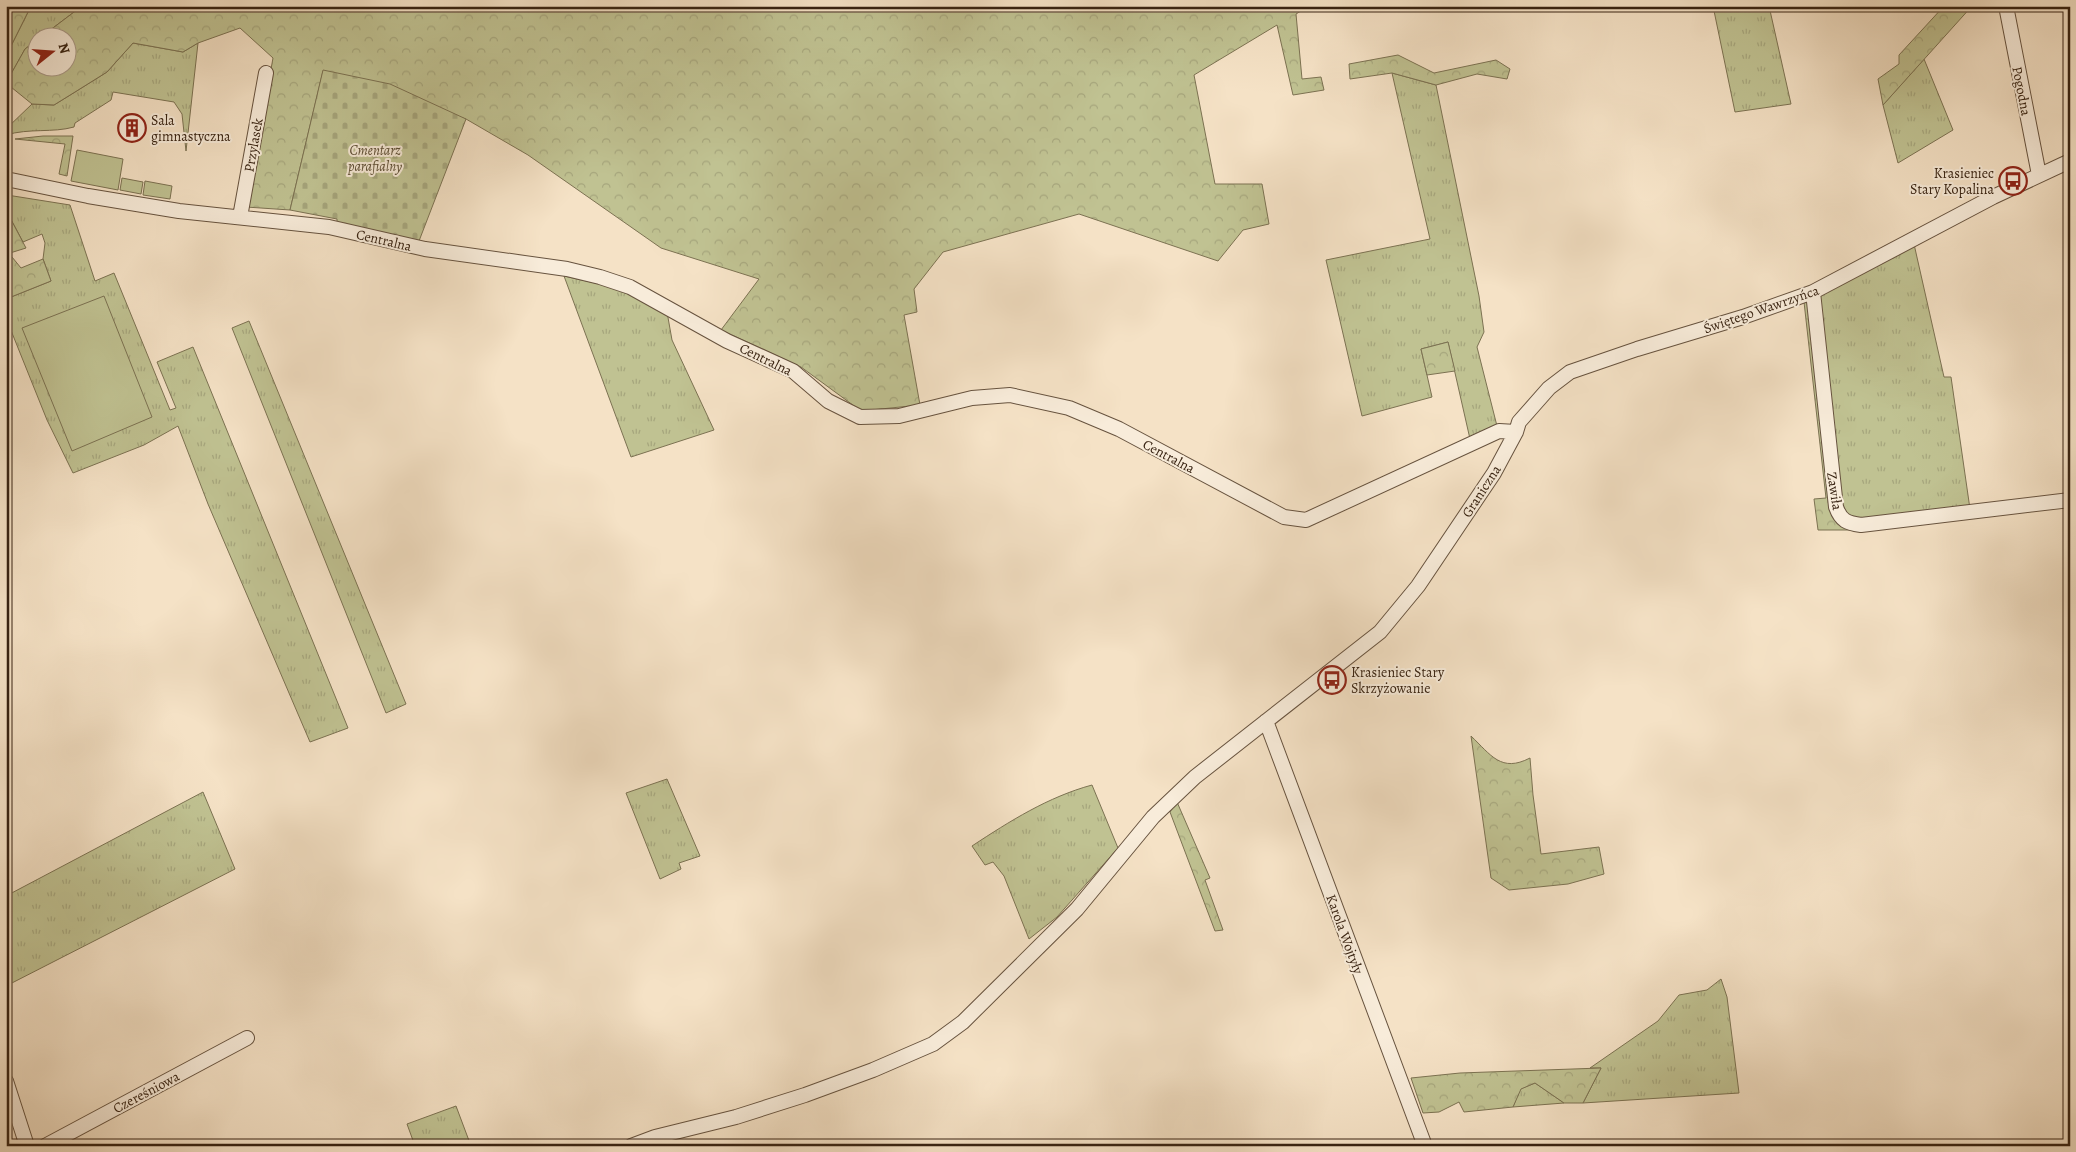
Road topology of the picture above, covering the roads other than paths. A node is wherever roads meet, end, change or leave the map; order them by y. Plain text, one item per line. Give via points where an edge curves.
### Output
1 (2006, 6) edge
2 (266, 73) dead end
3 (2070, 162) edge
4 (2039, 175) junction
5 (6, 178) edge
6 (240, 217) junction
7 (1813, 292) junction
8 (1516, 432) junction
9 (2070, 500) edge
10 (1266, 721) junction
11 (247, 1038) dead end
12 (6, 1082) edge
13 (656, 1142) edge
14 (28, 1146) edge
15 (44, 1146) edge
16 (631, 1146) edge
17 (1425, 1146) edge

1 - 4 street, Pogodna
2 - 6 street, Przylasek
3 - 4 street, Świętego Wawrzyńca
4 - 7 street, Świętego Wawrzyńca
5 - 6 street, Centralna via 88,196
6 - 8 street, Centralna via 329,227 425,249 567,269 600,277 630,287 727,341 793,371 828,401 860,418 899,416 972,398 1010,395 1069,408 1119,429 1284,517 1306,520 1499,431
7 - 8 street, Świętego Wawrzyńca via 1570,372 1518,422
7 - 9 street, Zawiła via 1836,507 1846,523 1861,526
8 - 10 street, Graniczna via 1494,473 1418,586 1380,632
10 - 13 street, Graniczna via 1195,777 1153,817 1077,909 963,1022 934,1044 791,1100
10 - 17 street, Karola Wojtyły
11 - 15 street, Czereśniowa
12 - 14 street
13 - 16 street

